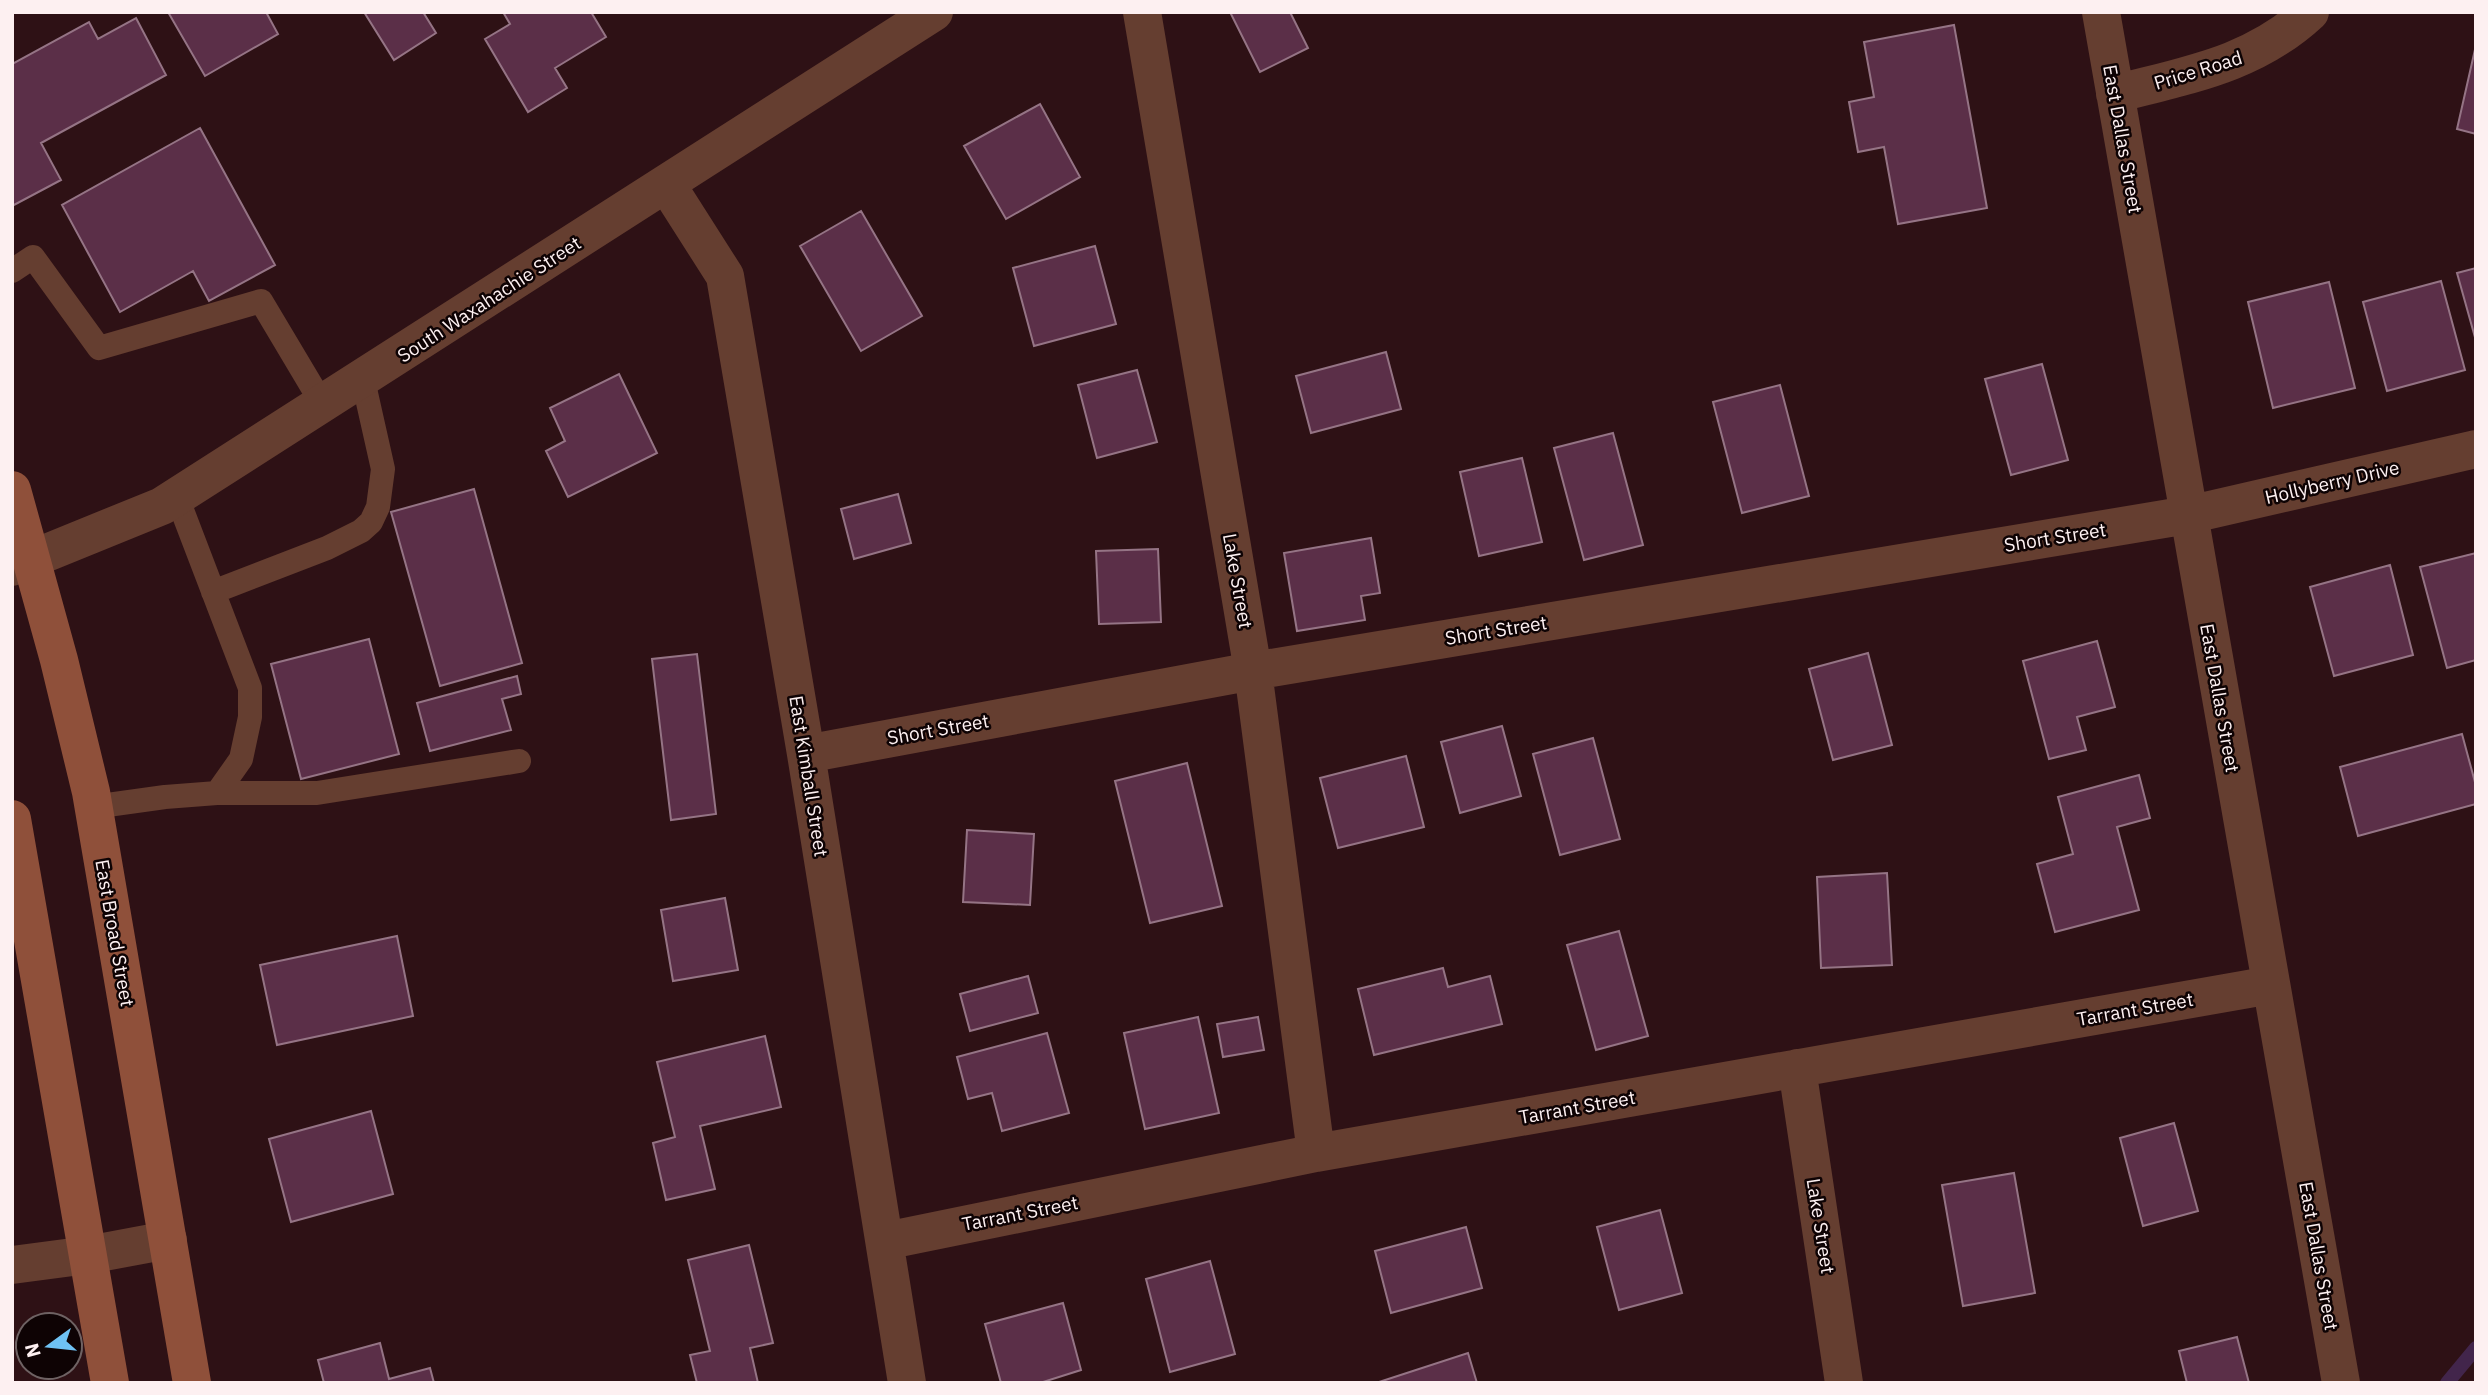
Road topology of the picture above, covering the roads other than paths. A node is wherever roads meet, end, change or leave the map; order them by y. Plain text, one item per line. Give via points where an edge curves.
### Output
1 (934, 12) edge
2 (1142, 12) edge
3 (2101, 12) edge
4 (2310, 12) edge
5 (2115, 94) junction
6 (667, 185) junction
7 (12, 271) edge
8 (363, 380) junction
9 (323, 405) junction
10 (2476, 449) edge
11 (12, 490) edge
12 (177, 497) junction
13 (2188, 515) junction
14 (22, 564) edge
15 (213, 592) junction
16 (1253, 671) junction
17 (806, 754) junction
18 (519, 761) dead end
19 (217, 793) junction
20 (93, 807) junction
21 (12, 819) edge
22 (2271, 985) junction
23 (1797, 1068) junction
24 (1316, 1153) junction
25 (168, 1240) junction
26 (885, 1241) junction
27 (88, 1255) junction
28 (12, 1265) edge
29 (110, 1383) edge
30 (192, 1383) edge
31 (907, 1383) edge
32 (1844, 1383) edge
33 (2341, 1383) edge

1 - 6 street, South Waxahachie Street
2 - 16 street, Lake Street
3 - 5 street, East Dallas Street
4 - 5 street, Price Road via 2258,51 2218,67
5 - 13 street, East Dallas Street
6 - 8 street, South Waxahachie Street
6 - 17 street, East Kimball Street via 725,276
7 - 9 lane via 33,257 99,348 261,301
8 - 9 street, South Waxahachie Street
8 - 15 lane via 383,469 379,507 371,522 327,548
9 - 12 street, South Waxahachie Street
10 - 13 street, Hollyberry Drive
11 - 14 main road, East Broad Street
12 - 14 street, South Waxahachie Street
12 - 15 lane
13 - 16 street, Short Street
13 - 22 street, East Dallas Street
14 - 20 main road, East Broad Street via 59,660
15 - 19 lane via 250,688 250,717 241,759
16 - 17 street, Short Street
16 - 24 street, Lake Street
17 - 26 street, East Kimball Street
18 - 19 lane via 317,793
19 - 20 lane
20 - 25 main road, East Broad Street
21 - 27 main road
22 - 23 street, Tarrant Street
22 - 33 street, East Dallas Street
23 - 24 street, Tarrant Street
23 - 32 street, Lake Street
24 - 26 street, Tarrant Street
25 - 27 street
25 - 30 main road, East Broad Street
26 - 31 street, East Kimball Street
27 - 28 street
27 - 29 main road

